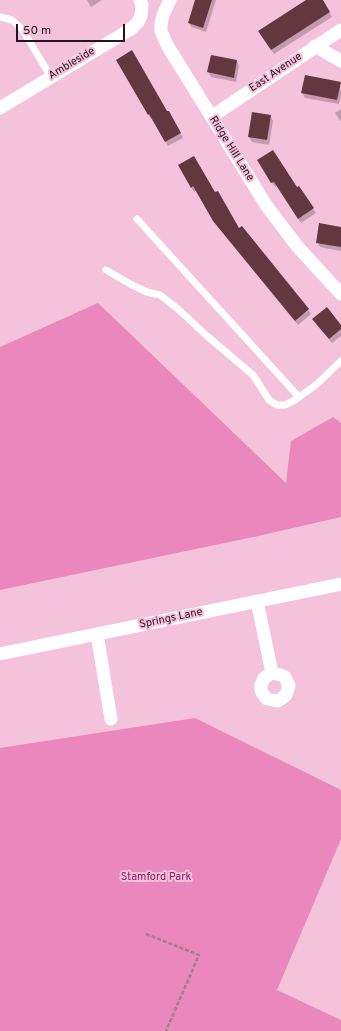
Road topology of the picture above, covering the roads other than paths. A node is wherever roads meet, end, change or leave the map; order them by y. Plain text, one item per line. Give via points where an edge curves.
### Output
1 (140, 0) edge
2 (170, 0) edge
3 (141, 16) junction
4 (0, 17) edge
5 (161, 24) junction
6 (341, 30) edge
7 (315, 46) junction
8 (341, 61) edge
9 (51, 77) junction
10 (0, 108) edge
11 (211, 117) junction
12 (137, 220) dead end
13 (106, 270) dead end
14 (338, 286) edge
15 (341, 361) edge
16 (299, 397) junction
17 (341, 584) edge
18 (257, 601) junction
19 (97, 634) junction
20 (0, 654) edge
21 (272, 673) dead end
22 (111, 719) dead end

1 - 3 street
2 - 5 street
3 - 5 street
3 - 9 street, Ambleside via 130,29
4 - 9 lane via 12,20 22,29
5 - 11 street, Ridge Hill Lane via 167,45
6 - 7 street, East Avenue
7 - 8 street
7 - 11 street, East Avenue
9 - 10 street, Ambleside
11 - 14 street, Ridge Hill Lane via 266,205 297,246
12 - 16 lane
13 - 16 lane via 147,292 160,295 178,309 253,375 269,400 277,405 285,405
15 - 16 lane via 318,384
17 - 18 street, Springs Lane
18 - 19 street, Springs Lane
18 - 21 street
19 - 20 street, Springs Lane
19 - 22 street

